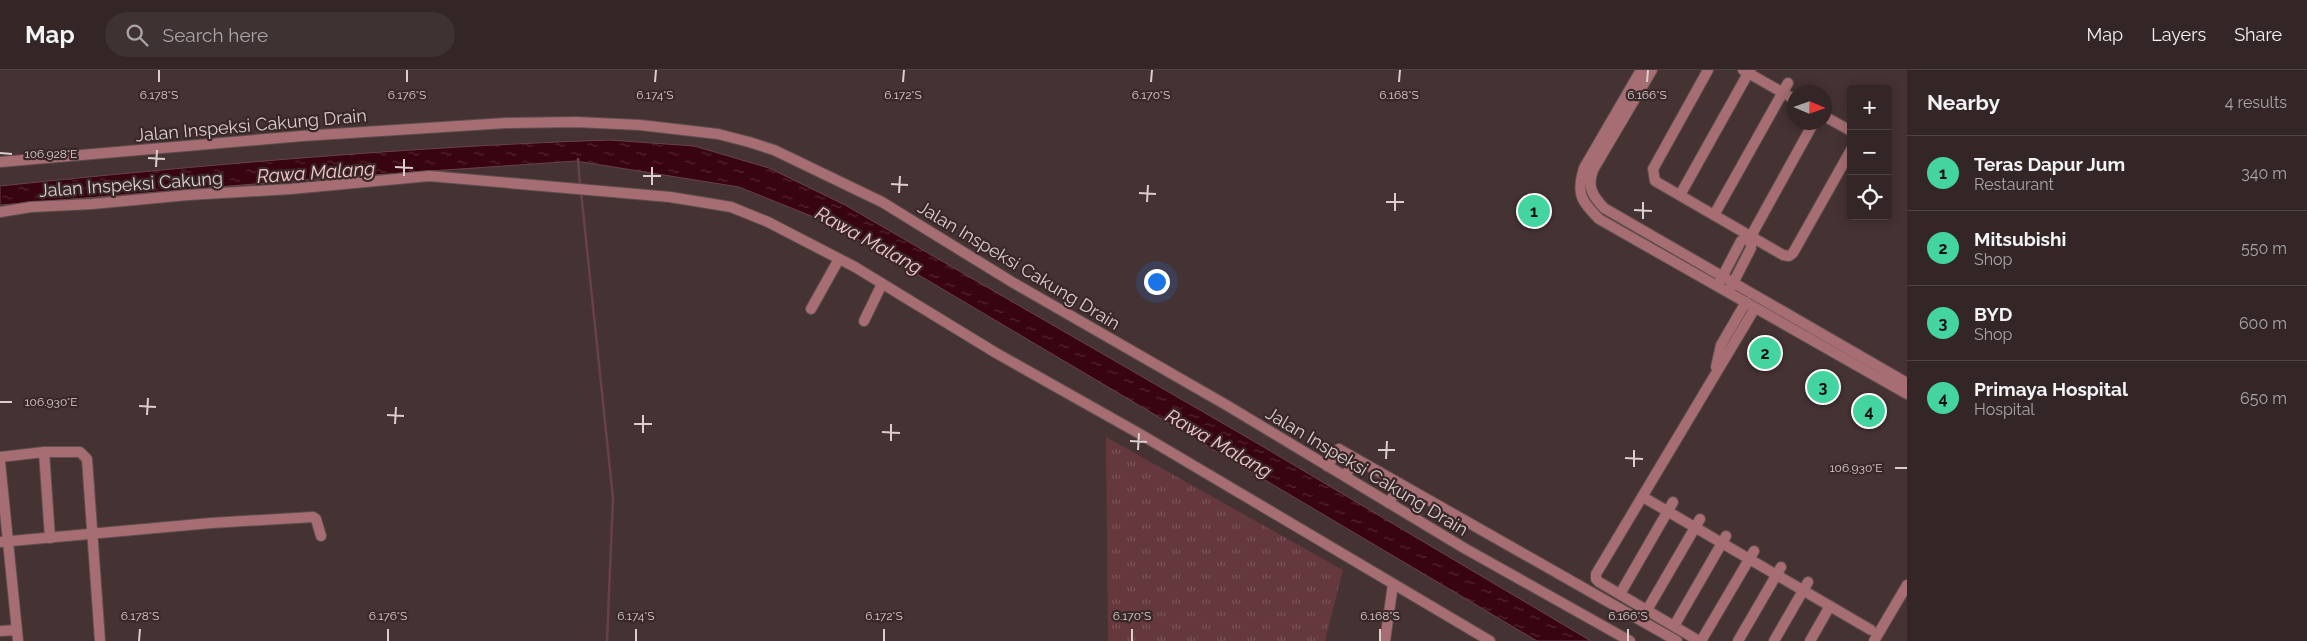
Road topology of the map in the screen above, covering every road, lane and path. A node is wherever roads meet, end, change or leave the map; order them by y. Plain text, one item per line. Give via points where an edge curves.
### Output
1 (1641, 70) edge
2 (1652, 70) edge
3 (1708, 70) edge
4 (1747, 71) edge
5 (1788, 83) dead end
6 (1783, 93) junction
7 (1787, 95) edge
8 (1832, 120) edge
9 (1810, 130) edge
10 (1849, 130) edge
11 (1847, 157) edge
12 (0, 162) edge
13 (1680, 195) junction
14 (0, 212) edge
15 (1714, 215) junction
16 (1751, 236) junction
17 (839, 259) junction
18 (1720, 282) junction
19 (882, 284) junction
20 (1731, 288) junction
21 (1750, 305) junction
22 (811, 309) dead end
23 (864, 321) dead end
24 (1907, 383) edge
25 (1907, 394) edge
26 (44, 452) junction
27 (0, 456) edge
28 (1356, 459) junction
29 (0, 462) edge
30 (1327, 466) junction
31 (1345, 476) junction
32 (1400, 484) junction
33 (1643, 497) junction
34 (1389, 503) junction
35 (1671, 507) junction
36 (1698, 523) junction
37 (92, 535) junction
38 (321, 536) dead end
39 (50, 538) junction
40 (1725, 540) junction
41 (4, 542) edge
42 (1752, 554) junction
43 (1778, 570) junction
44 (1393, 584) junction
45 (1806, 586) junction
46 (1907, 586) edge
47 (1620, 594) junction
48 (1830, 606) junction
49 (1647, 610) junction
50 (1674, 626) junction
51 (17, 630) junction
52 (1871, 630) dead end
53 (0, 631) edge
54 (18, 641) edge
55 (100, 641) edge
56 (1385, 641) edge
57 (1490, 641) edge
58 (1630, 641) edge
59 (1677, 641) edge
60 (1700, 641) edge
61 (1738, 641) edge
62 (1774, 641) edge
63 (1810, 641) edge
64 (1874, 641) edge

1 - 18 street via 1584,168 1580,195 1599,219
2 - 18 street via 1593,170 1590,190 1604,208
3 - 13 street via 1653,169 1655,181
4 - 6 street
4 - 13 street
5 - 6 street
6 - 7 street
6 - 15 street
8 - 10 street
9 - 16 street
11 - 16 street via 1793,253 1789,256 1784,254
12 - 30 street, Jalan Inspeksi Cakung Drain via 284,138 506,124 576,122 640,125 728,136 774,150 882,202
13 - 15 street
14 - 17 street, Jalan Inspeksi Cakung via 428,176 670,197 731,207 768,222
15 - 16 street
16 - 18 street via 1742,241
16 - 20 street via 1751,248
17 - 19 street
17 - 22 street
18 - 20 street
19 - 23 street
19 - 44 street
20 - 21 street
20 - 24 street
21 - 25 street
21 - 33 street via 1731,350 1714,373
26 - 27 street
26 - 37 street via 80,452 87,459
26 - 39 street
28 - 30 street via 1337,449
28 - 31 street
28 - 32 street
29 - 41 street
30 - 31 street, Jalan Inspeksi Cakung Drain
31 - 34 street, Jalan Inspeksi Cakung Drain
32 - 34 street
32 - 59 street
33 - 35 street
33 - 47 street via 1596,574 1599,582
34 - 58 street, Jalan Inspeksi Cakung Drain
35 - 36 street
35 - 47 street
36 - 40 street
36 - 49 street
37 - 38 street via 313,517
37 - 39 street
37 - 55 street
39 - 41 street
40 - 42 street
40 - 50 street
41 - 51 street
42 - 43 street
42 - 60 street
43 - 45 street
43 - 61 street
44 - 56 street
44 - 57 street
45 - 48 street
45 - 62 street
46 - 64 street
47 - 49 street
48 - 52 street
48 - 63 street
49 - 50 street
50 - 60 street
51 - 53 street
51 - 54 street

